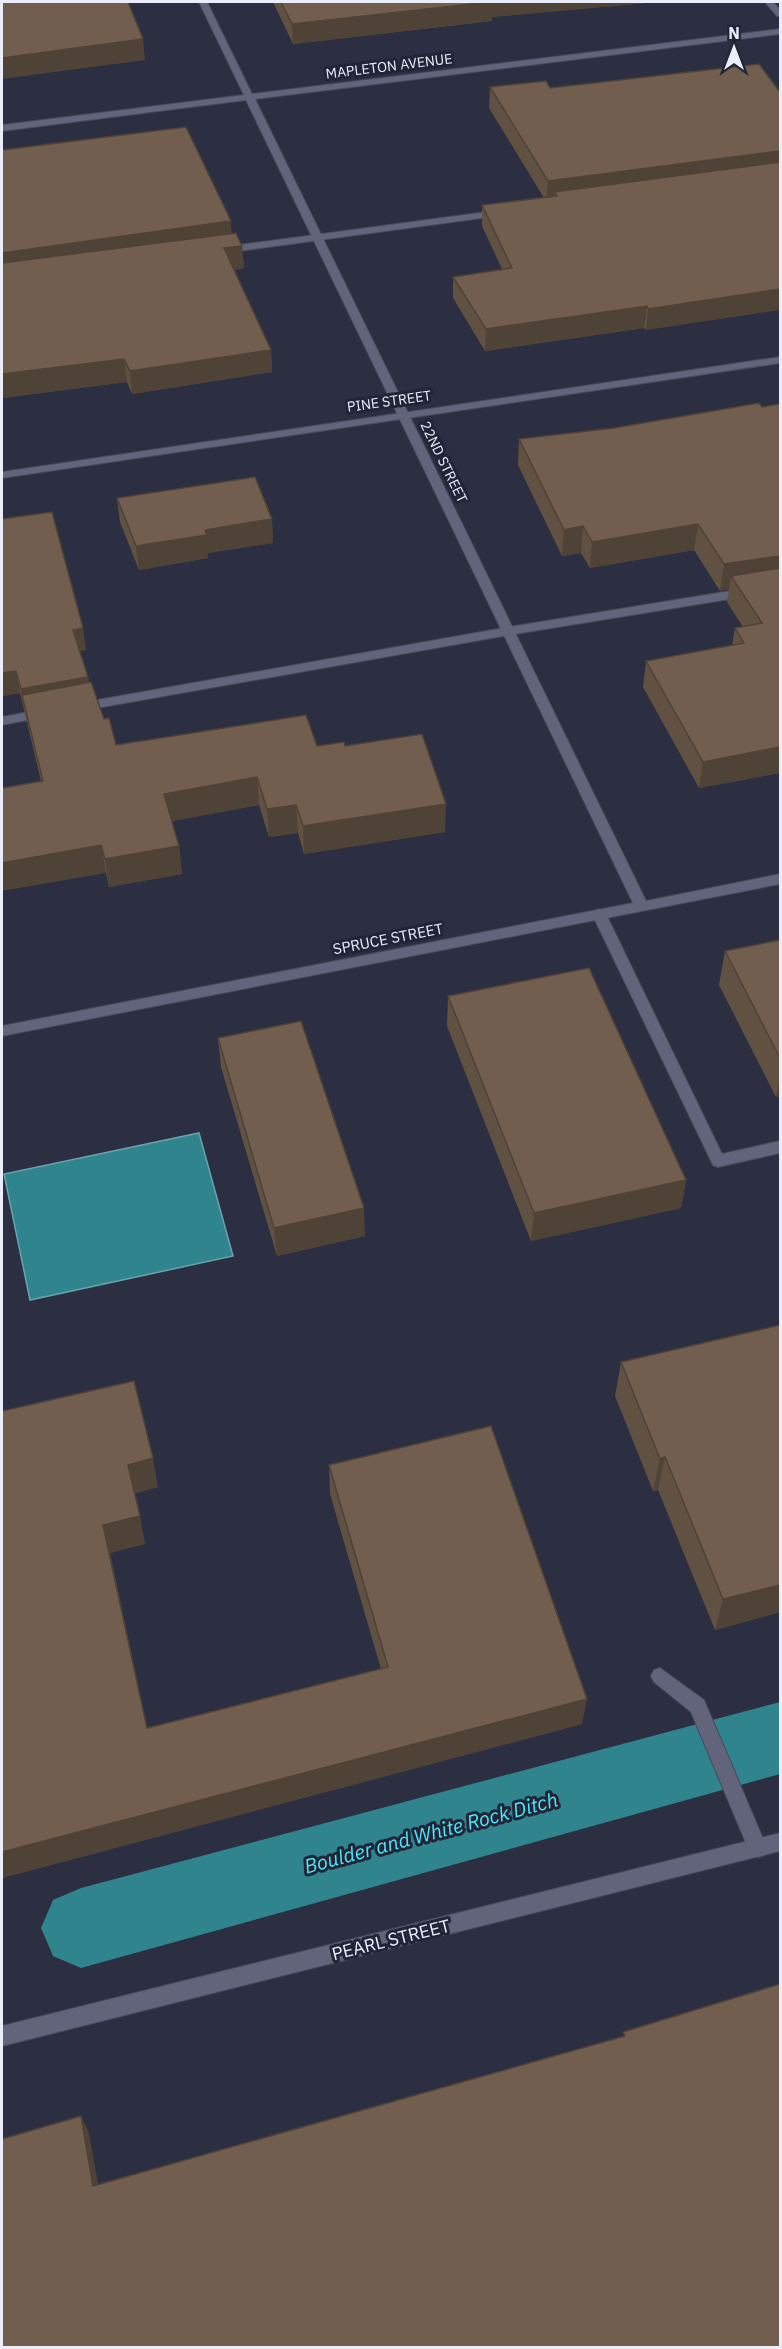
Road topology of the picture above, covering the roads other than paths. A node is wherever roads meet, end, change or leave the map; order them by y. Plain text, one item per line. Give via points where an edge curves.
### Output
1 (203, 2) edge
2 (769, 2) edge
3 (780, 14) edge
4 (780, 31) edge
5 (248, 98) junction
6 (2, 128) edge
7 (507, 212) edge
8 (317, 237) junction
9 (212, 252) edge
10 (780, 360) edge
11 (404, 414) junction
12 (2, 474) edge
13 (780, 587) edge
14 (509, 631) junction
15 (2, 721) edge
16 (780, 879) edge
17 (640, 905) junction
18 (599, 914) junction
19 (2, 1031) edge
20 (780, 1147) edge
21 (660, 1676) dead end
22 (780, 1842) edge
23 (758, 1848) junction
24 (2, 2036) edge

1 - 5 street, 22ND STREET
2 - 3 street
4 - 5 street, MAPLETON AVENUE
5 - 6 street, MAPLETON AVENUE
5 - 8 street, 22ND STREET
7 - 8 street
8 - 9 street
8 - 11 street, 22ND STREET
10 - 11 street, PINE STREET
11 - 12 street, PINE STREET
11 - 14 street, 22ND STREET
13 - 14 street
14 - 15 street
14 - 17 street, 22ND STREET
16 - 17 street, SPRUCE STREET
17 - 18 street, SPRUCE STREET
18 - 19 street, SPRUCE STREET
18 - 20 street via 718,1161
21 - 23 street via 698,1706
22 - 23 street, PEARL STREET
23 - 24 street, PEARL STREET

